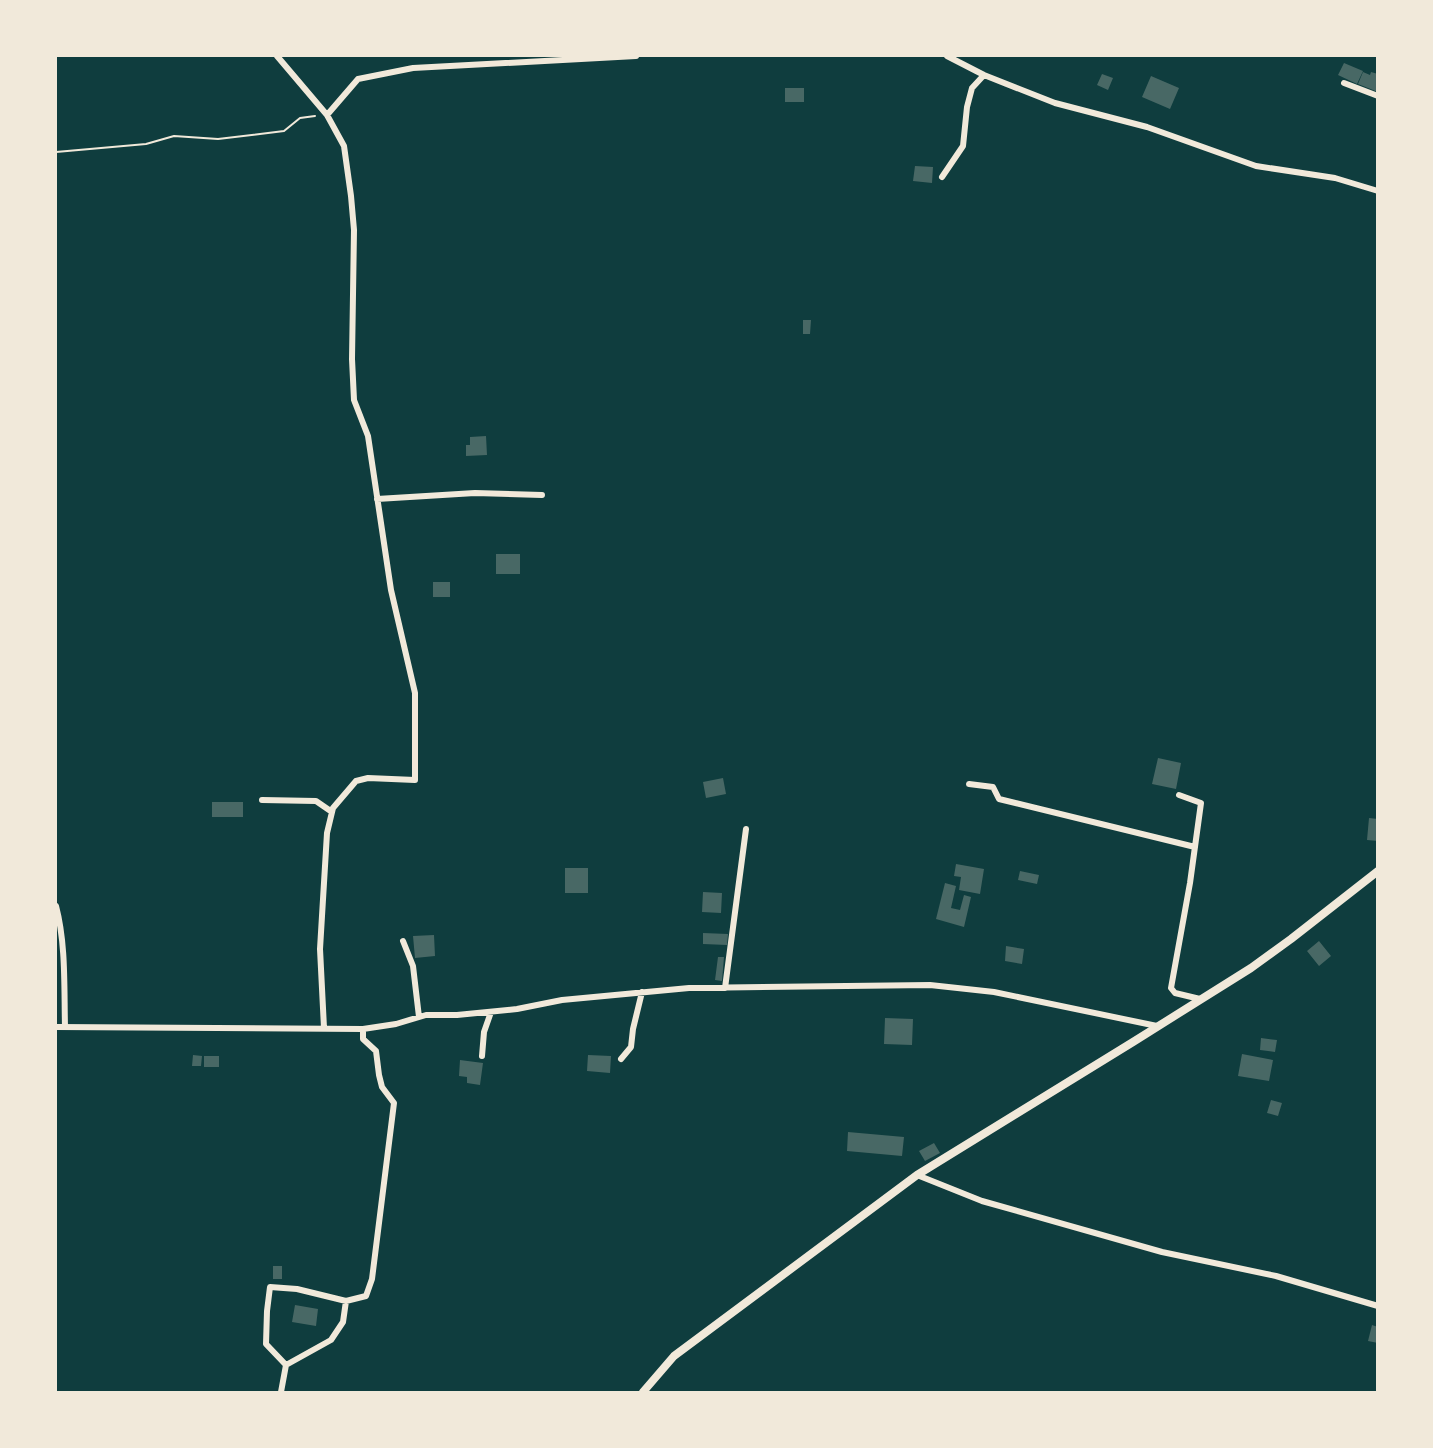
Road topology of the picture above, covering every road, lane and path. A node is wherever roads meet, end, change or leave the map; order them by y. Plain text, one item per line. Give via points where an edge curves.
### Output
1 (277, 56) edge
2 (636, 56) edge
3 (947, 56) edge
4 (984, 75) junction
5 (1344, 83) dead end
6 (1377, 96) edge
7 (327, 115) junction
8 (56, 152) edge
9 (942, 177) dead end
10 (1377, 191) edge
11 (542, 495) dead end
12 (377, 499) junction
13 (969, 784) dead end
14 (1179, 795) dead end
15 (262, 800) dead end
16 (332, 812) junction
17 (746, 829) dead end
18 (1194, 848) junction
19 (1377, 871) edge
20 (56, 906) edge
21 (403, 941) dead end
22 (725, 988) junction
23 (642, 992) junction
24 (1200, 999) junction
25 (491, 1012) junction
26 (419, 1017) junction
27 (1157, 1026) junction
28 (56, 1027) edge
29 (65, 1027) junction
30 (324, 1028) junction
31 (363, 1029) junction
32 (482, 1056) dead end
33 (621, 1059) dead end
34 (917, 1175) junction
35 (346, 1301) junction
36 (1377, 1306) edge
37 (286, 1365) junction
38 (281, 1392) edge
39 (643, 1392) edge

1 - 7 street
2 - 7 street via 389,72 358,79
3 - 4 street
4 - 9 street via 972,88 963,146
4 - 10 street via 1055,103 1147,127 1256,166 1335,178
5 - 6 street
7 - 8 path via 300,118 284,131 218,139 174,136 146,144
7 - 12 street via 344,146 351,196 354,400 368,436
11 - 12 street via 475,493
12 - 16 street via 391,590 415,693 415,780 356,781
13 - 18 street via 993,787 999,800
14 - 18 street via 1201,803
15 - 16 street via 316,801
16 - 30 street via 327,833 320,949
17 - 22 street
18 - 24 street via 1172,988 1175,993
19 - 24 street via 1251,968
20 - 29 street
21 - 26 street via 413,966
22 - 23 street
22 - 27 street via 930,985 994,992
23 - 25 street
23 - 33 street via 631,1047
24 - 27 street
25 - 26 street
25 - 32 street
26 - 31 street
27 - 34 street
28 - 29 street
29 - 30 street
30 - 31 street
31 - 35 street via 363,1039 376,1051 382,1087 394,1103 372,1280 366,1296
34 - 36 street via 982,1201 1151,1249 1276,1276
34 - 39 street via 674,1356
35 - 37 street via 343,1322 331,1340
35 - 37 street via 270,1287 266,1344
37 - 38 street

